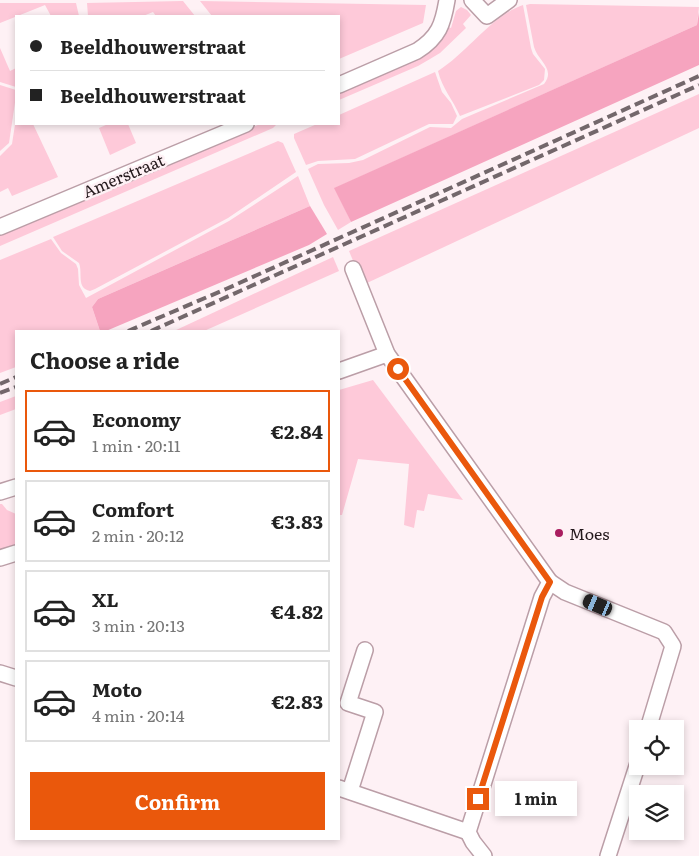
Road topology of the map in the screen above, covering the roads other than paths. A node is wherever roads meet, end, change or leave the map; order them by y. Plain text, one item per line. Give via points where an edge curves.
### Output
1 (448, 0) edge
2 (472, 0) edge
3 (509, 0) edge
4 (340, 85) edge
5 (244, 125) edge
6 (0, 227) edge
7 (354, 269) dead end
8 (387, 354) junction
9 (340, 371) edge
10 (15, 487) edge
11 (0, 492) edge
12 (15, 553) edge
13 (0, 558) edge
14 (550, 582) junction
15 (365, 650) dead end
16 (0, 673) edge
17 (15, 678) edge
18 (651, 720) edge
19 (634, 775) edge
20 (344, 790) edge
21 (468, 832) junction
22 (484, 856) edge
23 (608, 856) edge

1 - 4 street via 444,20 429,44
2 - 3 street via 487,16
5 - 6 street, Amerstraat
7 - 8 street
8 - 9 street
8 - 14 street
10 - 11 street
12 - 13 street
14 - 18 street via 566,592 664,632 669,638 673,646
14 - 21 street via 542,597
15 - 20 street via 348,703 375,712
16 - 17 street
19 - 23 street
20 - 21 street
21 - 22 street

